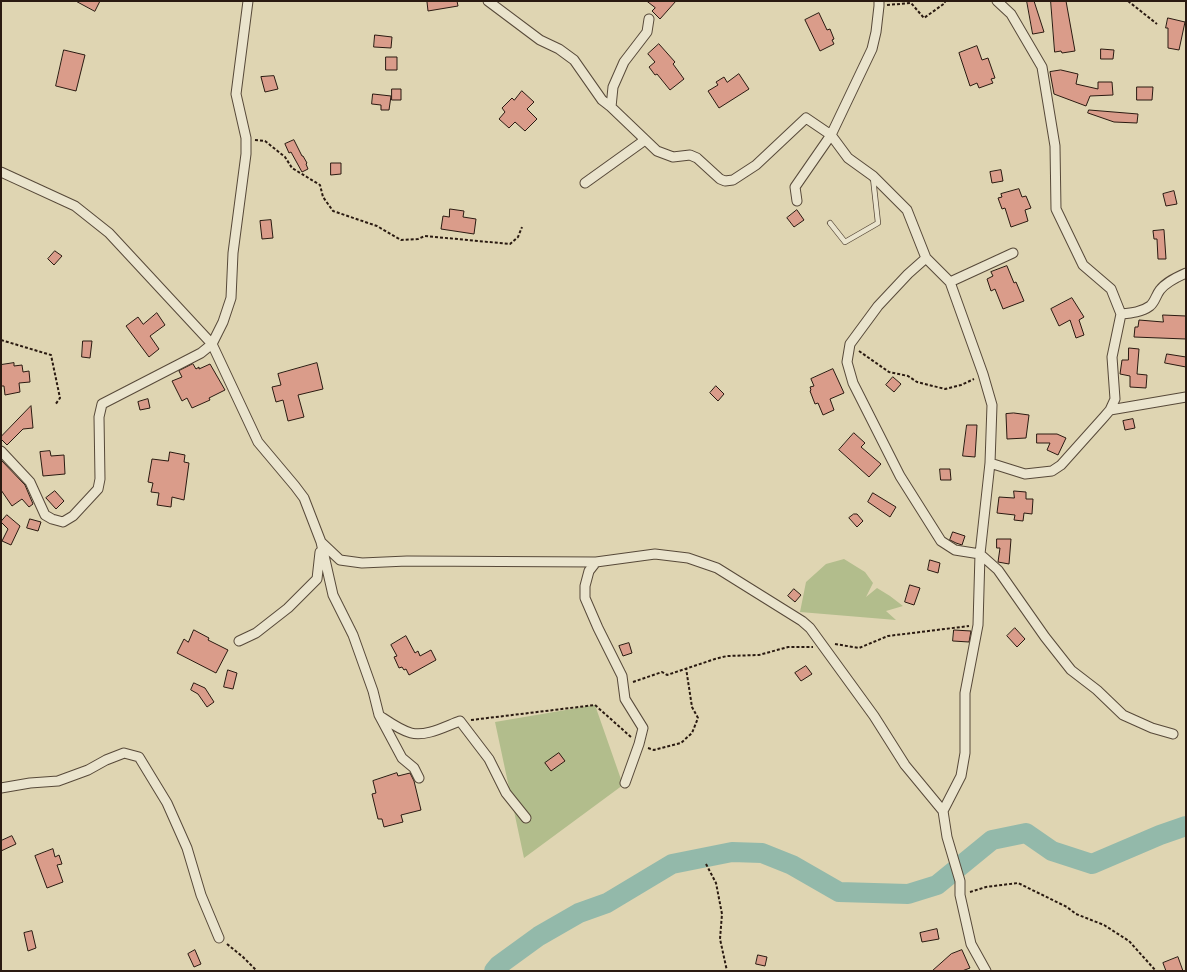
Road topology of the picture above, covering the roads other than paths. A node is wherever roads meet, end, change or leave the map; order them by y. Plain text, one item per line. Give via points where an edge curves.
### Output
1 (248, 1) edge
2 (488, 1) edge
3 (997, 1) edge
4 (879, 4) edge
5 (649, 19) dead end
6 (611, 107) junction
7 (831, 135) junction
8 (645, 140) junction
9 (1, 172) edge
10 (873, 176) junction
11 (585, 183) dead end
12 (796, 201) dead end
13 (830, 223) dead end
14 (1013, 253) dead end
15 (926, 258) junction
16 (1186, 273) edge
17 (950, 282) junction
18 (1121, 314) junction
19 (212, 344) junction
20 (1186, 397) edge
21 (1110, 410) junction
22 (1, 451) edge
23 (990, 463) junction
24 (321, 542) junction
25 (980, 554) junction
26 (596, 562) junction
27 (239, 642) dead end
28 (379, 715) junction
29 (1173, 734) dead end
30 (418, 778) dead end
31 (625, 783) dead end
32 (1, 788) edge
33 (943, 810) junction
34 (526, 818) dead end
35 (219, 938) road end
36 (986, 971) edge

1 - 19 street via 236,94 246,138 246,154 231,298 224,322
2 - 6 street via 540,40 574,60 602,100
3 - 18 street via 1011,14 1042,67 1055,146 1056,209 1083,265 1111,289
4 - 7 street via 872,49
5 - 6 street via 647,32 624,62 613,87
6 - 8 street
7 - 8 street via 806,118 756,164 733,180 725,181 697,158 690,155 673,158 664,155
7 - 10 street via 848,158
7 - 12 street via 795,187
8 - 11 street
9 - 19 street via 75,206 110,233
10 - 13 lane via 878,223 845,242
10 - 15 street via 907,210
14 - 17 street
15 - 17 street
15 - 25 street via 878,306 850,344 847,362 853,382 900,476 941,541 955,550
16 - 18 street via 1160,290 1152,305 1138,312
17 - 23 street via 992,405
18 - 21 street via 1112,357 1115,399
19 - 22 street via 201,353 102,404 99,417 98,489 73,516 63,522 45,515 30,482
19 - 24 street via 258,442 304,498
20 - 21 street
21 - 23 street via 1061,465 1052,471 1025,474
23 - 25 street
24 - 26 street via 340,560 362,563
24 - 27 street via 317,579 288,608 256,633
24 - 28 street via 333,595 353,635
25 - 29 street via 998,570 1071,670 1123,715
25 - 33 street via 978,625 965,693 965,753 961,776
26 - 31 street via 589,571 585,598 622,676 625,699 643,728
26 - 33 street via 655,554 688,558 717,568 802,621 810,628 874,716 905,765
28 - 30 street via 402,758 414,768
28 - 34 street via 394,726 412,733 431,732 460,721 489,760 506,793
32 - 35 street via 58,781 124,753 138,757 167,803 187,848 201,895
33 - 36 street via 947,837 960,881 960,895 971,944

